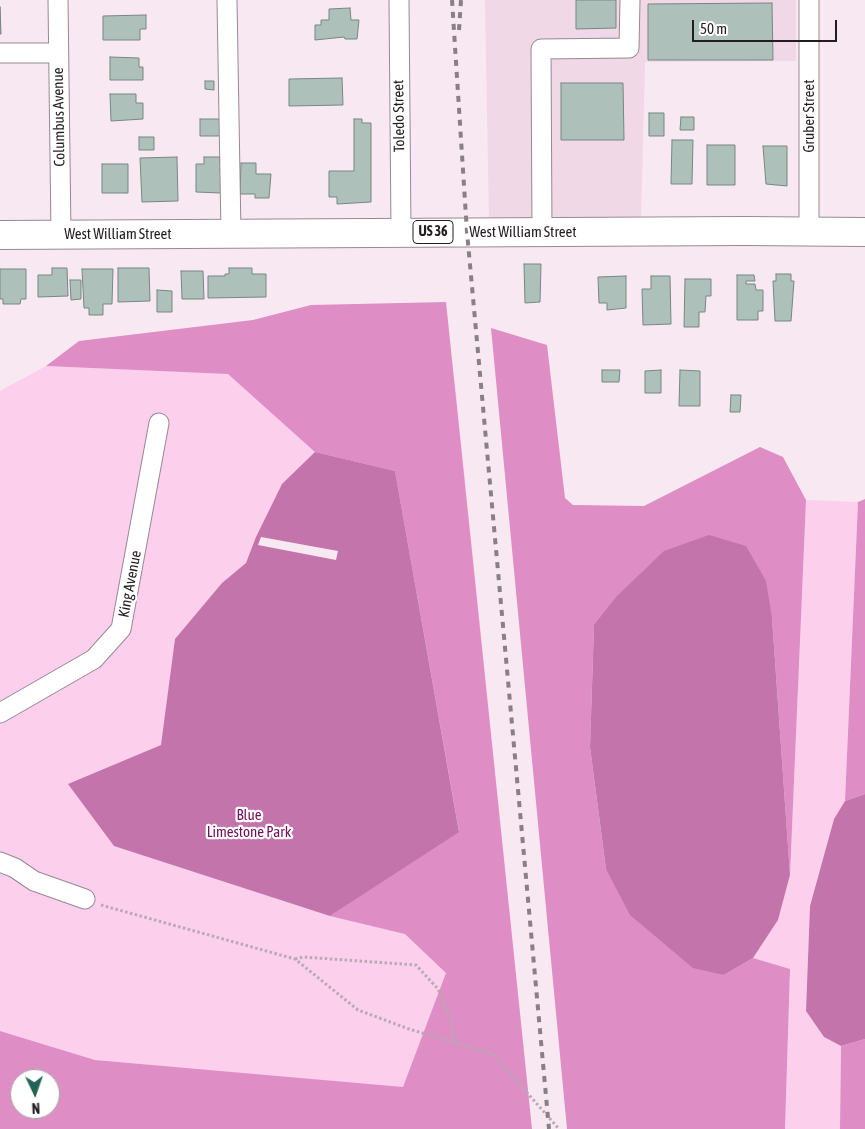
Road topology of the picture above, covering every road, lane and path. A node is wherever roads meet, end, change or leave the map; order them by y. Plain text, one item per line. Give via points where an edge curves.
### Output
1 (58, 0) edge
2 (227, 0) edge
3 (399, 0) edge
4 (630, 0) edge
5 (809, 0) edge
6 (0, 53) edge
7 (58, 53) junction
8 (809, 231) junction
9 (401, 232) junction
10 (542, 232) junction
11 (865, 232) edge
12 (231, 233) junction
13 (61, 234) junction
14 (0, 235) edge
15 (159, 423) dead end
16 (0, 713) edge
17 (0, 862) edge
18 (85, 899) joint
19 (295, 959) junction
20 (454, 1043) junction
21 (559, 1129) edge

1 - 7 street, Columbus Avenue
2 - 12 street
3 - 9 street, Toledo Street
4 - 10 street via 629,48 541,50
5 - 8 street, Gruber Street
6 - 7 street
7 - 13 street, Columbus Avenue
8 - 10 highway, West William Street / US 36
8 - 11 highway, West William Street / US 36
9 - 10 highway, West William Street / US 36
9 - 12 highway, West William Street / US 36
12 - 13 highway, West William Street / US 36
13 - 14 highway, West William Street / US 36
15 - 16 street, King Avenue via 121,628 94,659
17 - 18 street via 34,881
18 - 19 path via 94,905 104,905
19 - 20 path via 358,1010
19 - 20 path via 416,965 438,989 451,1019
20 - 21 path via 493,1054

